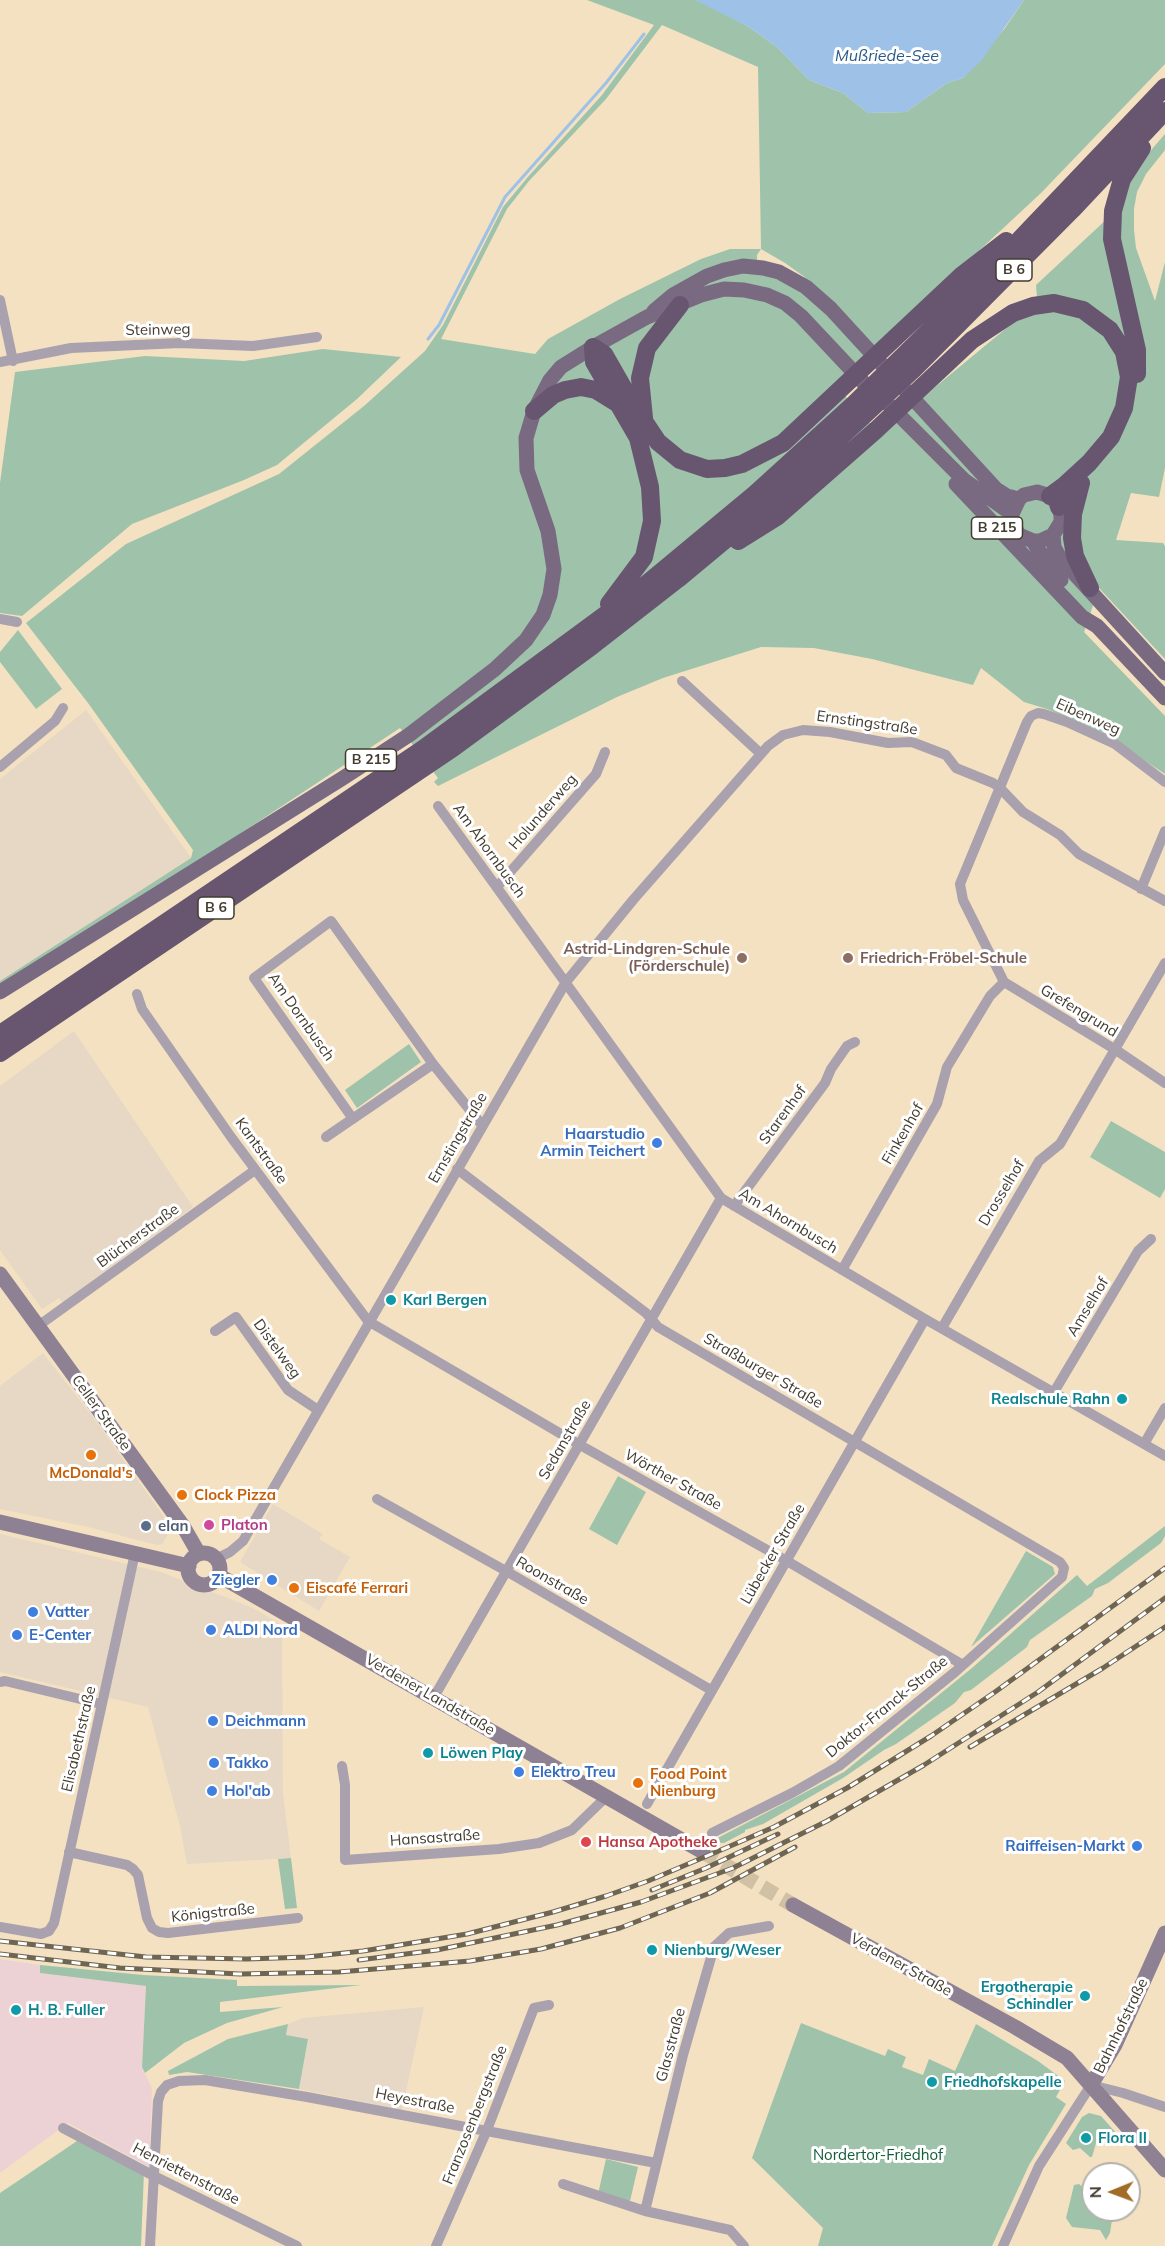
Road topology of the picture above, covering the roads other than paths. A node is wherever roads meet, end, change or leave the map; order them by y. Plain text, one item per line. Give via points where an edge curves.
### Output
1 (1165, 87) edge
2 (1165, 111) edge
3 (1165, 122) edge
4 (1063, 195) junction
5 (0, 300) edge
6 (680, 305) junction
7 (647, 317) junction
8 (317, 337) dead end
9 (593, 347) junction
10 (13, 361) junction
11 (0, 362) edge
12 (908, 363) junction
13 (878, 396) junction
14 (619, 405) junction
15 (534, 411) junction
16 (859, 411) junction
17 (644, 420) junction
18 (1083, 479) junction
19 (1019, 499) junction
20 (1054, 501) junction
21 (1012, 514) junction
22 (1053, 535) junction
23 (1033, 541) junction
24 (678, 579) junction
25 (1090, 588) junction
26 (0, 620) edge
27 (17, 622) dead end
28 (591, 626) junction
29 (1097, 626) junction
30 (1165, 673) edge
31 (681, 681) dead end
32 (1165, 698) edge
33 (63, 708) dead end
34 (606, 752) dead end
35 (761, 754) junction
36 (0, 767) edge
37 (1165, 782) edge
38 (1000, 788) junction
39 (438, 806) dead end
40 (1165, 831) edge
41 (497, 887) junction
42 (1141, 889) junction
43 (1165, 901) edge
44 (1165, 963) edge
45 (566, 982) junction
46 (1004, 982) junction
47 (0, 992) edge
48 (137, 994) dead end
49 (0, 1034) edge
50 (855, 1042) dead end
51 (1116, 1050) junction
52 (0, 1053) edge
53 (433, 1064) junction
54 (1165, 1083) edge
55 (353, 1119) junction
56 (482, 1125) junction
57 (326, 1137) dead end
58 (457, 1169) junction
59 (255, 1170) junction
60 (722, 1198) junction
61 (734, 1206) junction
62 (1151, 1239) dead end
63 (842, 1270) junction
64 (0, 1274) edge
65 (925, 1319) junction
66 (652, 1320) junction
67 (368, 1321) junction
68 (38, 1326) junction
69 (942, 1328) junction
70 (215, 1331) dead end
71 (1054, 1392) junction
72 (1165, 1408) edge
73 (318, 1410) junction
74 (856, 1443) junction
75 (1144, 1444) junction
76 (580, 1445) junction
77 (1165, 1456) edge
78 (377, 1499) dead end
79 (0, 1522) edge
80 (135, 1553) junction
81 (216, 1559) junction
82 (194, 1560) junction
83 (787, 1561) junction
84 (506, 1571) junction
85 (218, 1575) junction
86 (1062, 1577) joint
87 (963, 1665) junction
88 (0, 1682) edge
89 (711, 1690) junction
90 (434, 1697) junction
91 (101, 1704) junction
92 (342, 1766) dead end
93 (606, 1797) junction
94 (647, 1804) dead end
95 (712, 1833) dead end
96 (69, 1851) junction
97 (703, 1852) tunnel mouth
98 (793, 1905) tunnel mouth
99 (298, 1918) dead end
100 (770, 1926) dead end
101 (0, 1927) edge
102 (1165, 1933) edge
103 (549, 2005) dead end
104 (1091, 2085) junction
105 (1165, 2107) edge
106 (63, 2128) dead end
107 (488, 2130) junction
108 (656, 2163) junction
109 (1165, 2170) edge
110 (154, 2176) junction
111 (563, 2184) dead end
112 (645, 2211) junction
113 (150, 2246) edge
114 (297, 2246) edge
115 (436, 2246) edge
116 (744, 2246) edge
117 (1003, 2246) edge

1 - 4 highway, B 6
2 - 12 highway, B 6 via 1032,251
3 - 18 highway via 1137,153 1122,179 1113,211 1112,239 1137,350 1137,378 1130,410 1115,441
4 - 12 highway, B 6
4 - 17 highway via 962,275 783,443 742,464 707,469 680,460 658,442
5 - 10 street
6 - 7 main road, B 215
6 - 13 main road, B 215 via 723,289 756,292 784,303
6 - 17 highway via 647,348 640,378
7 - 9 main road, B 215
7 - 19 main road, B 215 via 673,295 707,276 743,266 779,272 806,287 831,309 996,489
8 - 10 street, Steinweg via 253,346 180,343 71,348
9 - 14 highway via 594,362
9 - 15 main road, B 215 via 561,367 549,380
9 - 17 highway via 604,354
10 - 11 street, Steinweg
12 - 16 highway, B 6
13 - 21 main road, B 215 via 964,480
13 - 29 main road, B 215 via 884,408 1082,617
14 - 15 highway via 596,390 581,387 553,395
14 - 28 highway via 638,438 650,486 652,522 644,557
15 - 47 main road, B 215 via 526,438 527,471 548,531 554,569 543,615 526,640 409,735
16 - 24 highway, B 6 via 772,500
16 - 28 highway, B 6
18 - 20 highway
18 - 25 highway via 1073,514 1072,538 1075,556
19 - 20 main road, B 215 via 1030,493 1044,493
19 - 21 main road, B 215
20 - 22 main road via 1060,522
20 - 24 highway via 1111,437 1124,408 1129,377 1124,352 1110,330 1083,310 1054,303 1013,313 972,340 778,516
21 - 23 main road, B 215 via 1015,529
22 - 23 main road, B 215
22 - 25 main road via 1060,558
23 - 29 main road, B 215 via 1050,569 1090,611
24 - 52 highway, B 6 via 453,748
25 - 30 main road
26 - 27 street
28 - 49 highway, B 6 via 413,756
29 - 32 main road, B 215
31 - 35 street
33 - 36 street via 55,721
34 - 41 street, Holunderweg via 596,774
35 - 38 street, Ernstingstraße via 783,735 803,730 888,743 912,742 946,755 956,768
35 - 45 street, Ernstingstraße
37 - 38 street, Eibenweg via 1115,744 1038,713 1027,722
38 - 42 street via 1023,812 1060,835 1079,854
38 - 46 street via 960,884 963,900
39 - 41 street, Am Ahornbusch
40 - 42 street
41 - 45 street, Am Ahornbusch
42 - 43 street
44 - 51 street, Drosselhof
45 - 56 street, Ernstingstraße
45 - 60 street, Am Ahornbusch
46 - 51 street, Grefengrund
46 - 63 street, Finkenhof via 990,996 947,1067 933,1111
48 - 59 street, Kantstraße via 142,1009
50 - 61 street, Starenhof via 847,1046 825,1083
51 - 54 street, Grefengrund
51 - 69 street, Drosselhof via 1060,1144 1039,1161
53 - 55 street
53 - 55 street, Am Dornbusch via 331,921 254,978
53 - 56 street, Am Dornbusch
55 - 57 street
56 - 58 street, Ernstingstraße
58 - 66 street, Straßburger Straße
58 - 67 street, Ernstingstraße
59 - 67 street, Kantstraße
59 - 68 street, Blücherstraße
60 - 61 street, Am Ahornbusch
60 - 66 street, Sedanstraße
61 - 63 street, Am Ahornbusch
62 - 71 street, Amselhof via 1138,1251
63 - 65 street, Am Ahornbusch
64 - 68 main road, Celler Straße
65 - 69 street, Am Ahornbusch
65 - 74 street, Lübecker Straße
66 - 74 street, Straßburger Straße
66 - 76 street, Sedanstraße
67 - 73 street, Ernstingstraße
67 - 76 street, Wörther Straße
68 - 82 main road, Celler Straße via 183,1526
69 - 71 street, Am Ahornbusch
70 - 73 street, Distelweg via 236,1317 288,1390
71 - 75 street, Am Ahornbusch
72 - 75 street
73 - 81 street, Ernstingstraße via 243,1541
74 - 83 street, Lübecker Straße
74 - 86 street, Straßburger Straße via 1060,1562 1064,1568
75 - 77 street, Am Ahornbusch
76 - 83 street, Wörther Straße
76 - 84 street, Sedanstraße
78 - 84 street, Roonstraße
79 - 80 main road
80 - 82 main road
80 - 91 street, Elisabethstraße
81 - 82 main road via 208,1554
81 - 85 main road
82 - 85 main road via 189,1574 198,1583 207,1584
83 - 87 street, Wörther Straße
83 - 89 street, Lübecker Straße
84 - 89 street, Roonstraße
84 - 90 street, Sedanstraße
85 - 90 main road, Verdener Landstraße
86 - 87 street, Doktor-Franck-Straße
87 - 95 street, Doktor-Franck-Straße via 839,1766
88 - 91 street
89 - 94 street, Lübecker Straße
90 - 93 main road, Verdener Landstraße
91 - 96 street, Elisabethstraße
92 - 93 street, Hansastraße via 345,1860 539,1843 572,1830
93 - 97 main road, Verdener Landstraße
96 - 99 street, Königstraße via 133,1869 138,1875 147,1918 159,1932
96 - 101 street, Elisabethstraße via 49,1931 41,1934
98 - 104 main road, Verdener Straße via 1015,2026 1067,2058
100 - 108 street, Glasstraße via 729,1933 714,1947
102 - 104 main road, Bahnhofstraße via 1115,2045
103 - 107 street, Franzosenbergstraße via 534,2008
104 - 105 street
104 - 109 main road, Verdener Straße
104 - 117 street via 1039,2166
106 - 110 street, Henriettenstraße
107 - 108 street, Heyestraße
107 - 110 street, Heyestraße via 205,2080 179,2081 167,2085 158,2101
107 - 115 street, Franzosenbergstraße
108 - 112 street, Glasstraße
110 - 113 street
110 - 114 street, Henriettenstraße
111 - 112 street
112 - 116 street via 730,2230

